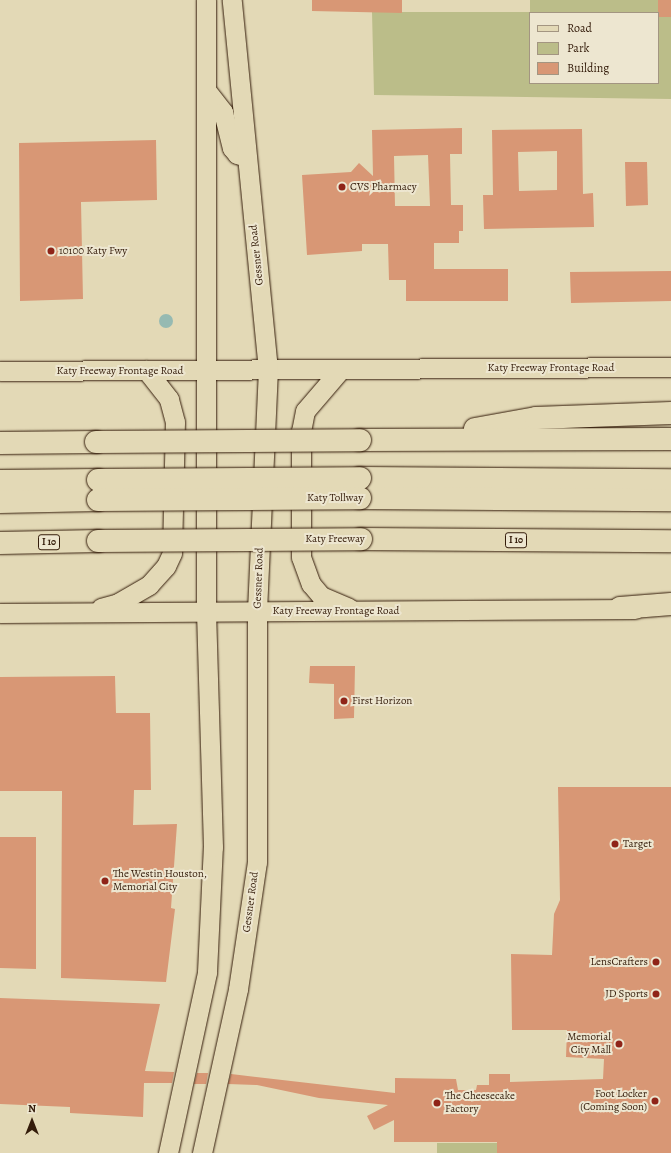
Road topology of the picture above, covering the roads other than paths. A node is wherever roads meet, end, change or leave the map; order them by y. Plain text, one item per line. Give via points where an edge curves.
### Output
1 (206, 0) edge
2 (232, 0) edge
3 (206, 90) junction
4 (247, 158) junction
5 (671, 367) edge
6 (341, 369) junction
7 (146, 370) junction
8 (206, 370) junction
9 (268, 370) junction
10 (0, 371) edge
11 (671, 413) edge
12 (671, 439) edge
13 (413, 440) junction
14 (0, 443) edge
15 (671, 480) edge
16 (0, 481) edge
17 (360, 488) junction
18 (98, 490) junction
19 (671, 500) edge
20 (0, 502) edge
21 (671, 541) edge
22 (0, 543) edge
23 (671, 604) edge
24 (620, 608) junction
25 (671, 609) edge
26 (257, 611) junction
27 (355, 611) junction
28 (206, 612) junction
29 (0, 613) edge
30 (84, 613) junction
31 (168, 1153) edge
32 (202, 1153) edge

1 - 3 main road
2 - 4 main road, Gessner Road
3 - 4 main road via 223,112 232,148 237,154
3 - 8 main road
4 - 9 main road, Gessner Road
5 - 6 main road, Katy Freeway Frontage Road
6 - 9 main road, Katy Freeway Frontage Road
6 - 27 main road via 305,411 301,431 301,557 311,584 322,596
7 - 8 main road, Katy Freeway Frontage Road
7 - 10 main road, Katy Freeway Frontage Road
7 - 30 main road via 169,399 175,422 172,553 166,566 149,585 118,603
8 - 9 main road, Katy Freeway Frontage Road
8 - 28 main road
9 - 26 main road, Gessner Road
11 - 13 highway via 536,418
12 - 13 highway
13 - 14 highway, bridge
15 - 17 highway, Katy Tollway
16 - 18 highway, Katy Tollway
17 - 18 highway, Katy Tollway, bridge
17 - 19 highway, Katy Tollway
18 - 20 highway, Katy Tollway
21 - 22 highway, Katy Freeway / I 10, bridge via 361,539
23 - 24 highway
24 - 25 main road, Katy Freeway Frontage Road
24 - 27 main road, Katy Freeway Frontage Road
26 - 27 main road, Katy Freeway Frontage Road
26 - 28 main road, Katy Freeway Frontage Road
26 - 32 main road, Gessner Road via 257,862 238,989
28 - 30 main road, Katy Freeway Frontage Road
28 - 31 main road via 213,847 207,972
29 - 30 main road, Katy Freeway Frontage Road

